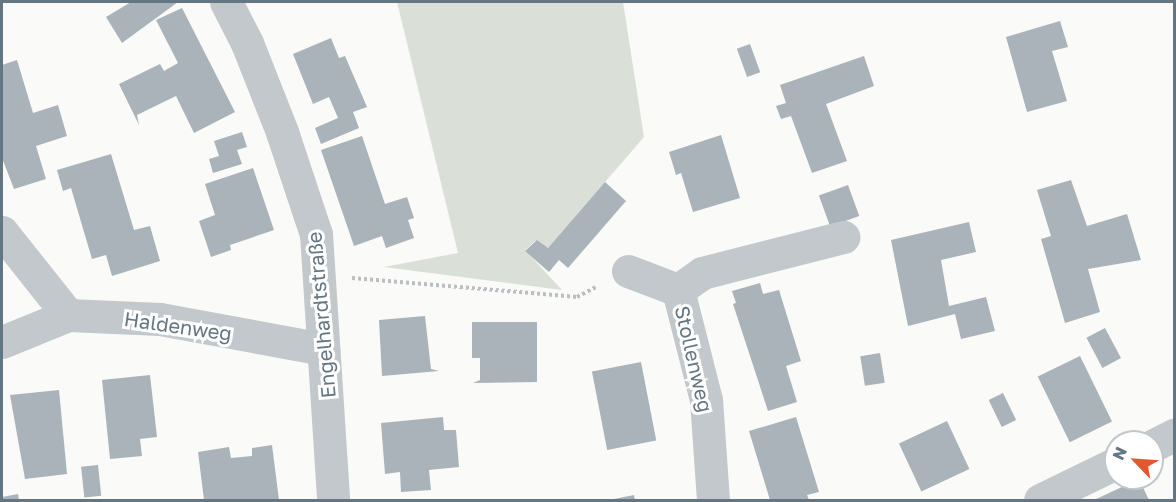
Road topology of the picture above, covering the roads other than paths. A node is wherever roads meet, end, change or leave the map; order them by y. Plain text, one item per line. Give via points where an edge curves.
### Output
1 (226, 2) edge
2 (2, 232) edge
3 (843, 237) dead end
4 (628, 271) dead end
5 (678, 290) junction
6 (68, 315) junction
7 (2, 342) edge
8 (323, 349) junction
9 (1104, 469) edge
10 (333, 501) edge
11 (713, 501) edge
12 (1040, 501) edge

1 - 8 street, Engelhardtstraße via 247,43 316,234
2 - 6 street
3 - 5 street, Stollenweg via 702,273
4 - 5 street, Stollenweg
5 - 11 street, Stollenweg via 706,400
6 - 7 street, Haldenweg
6 - 8 street, Haldenweg via 160,319
8 - 10 street, Engelhardtstraße
9 - 12 street

